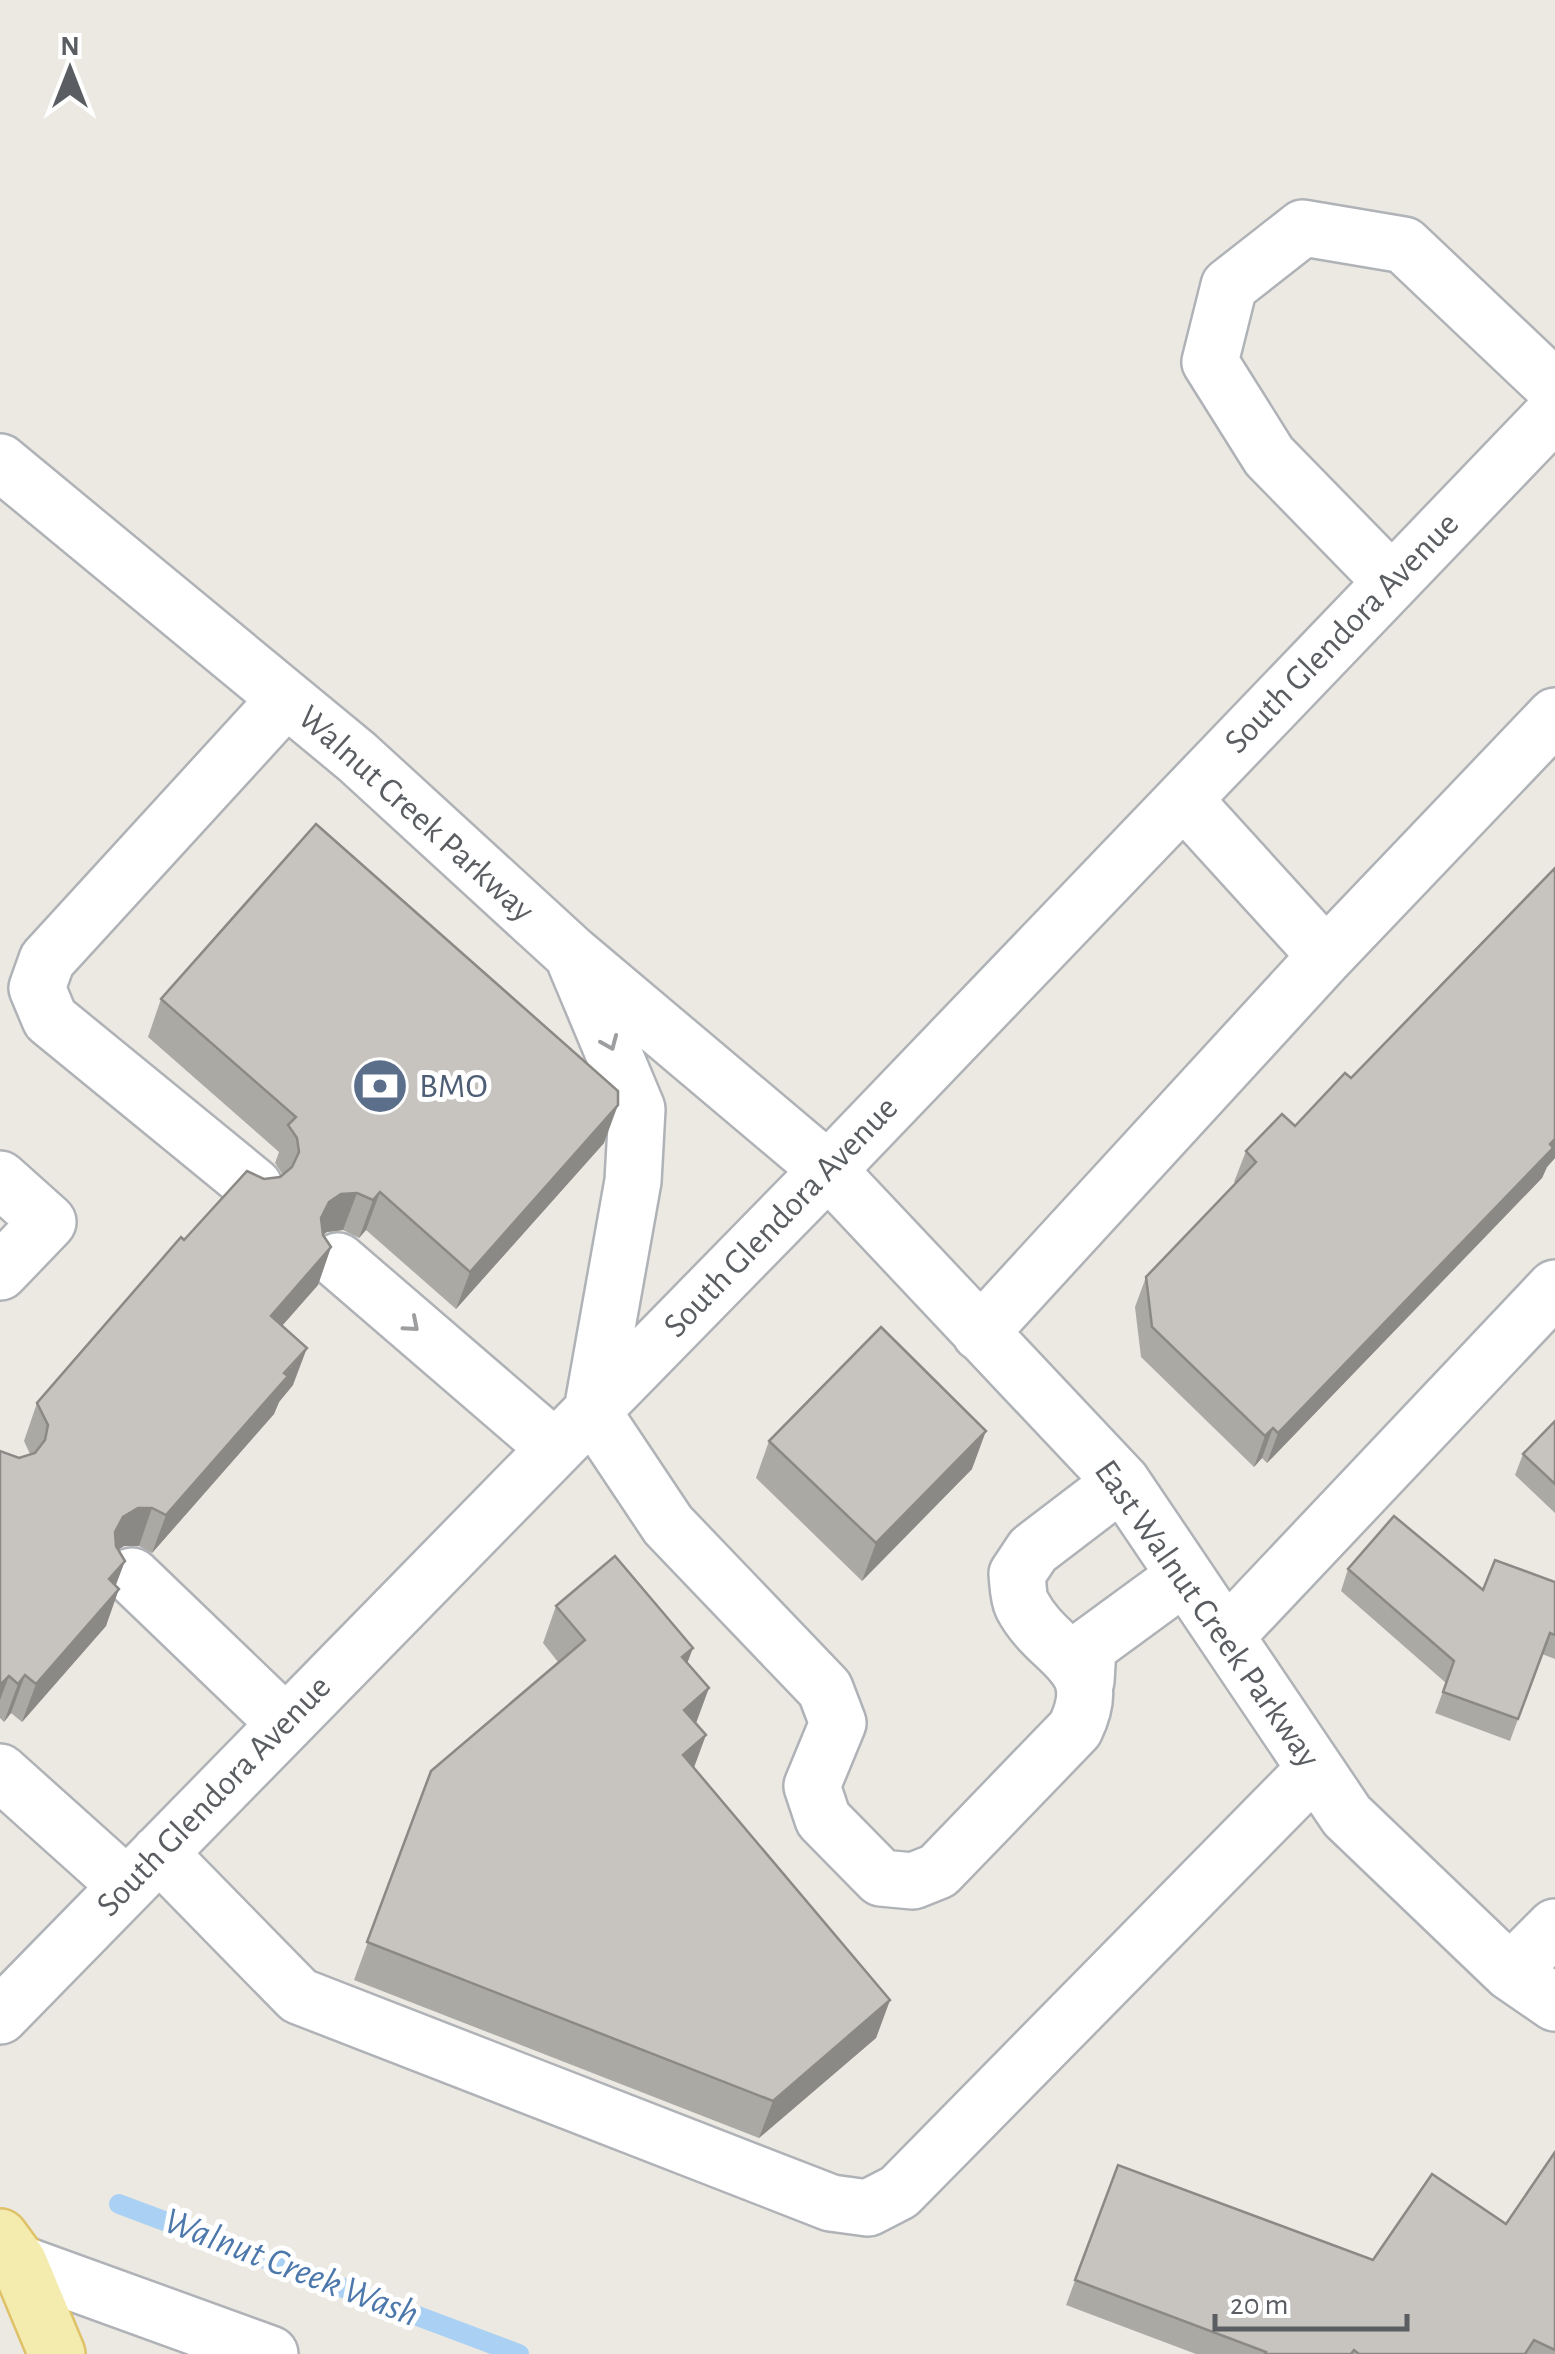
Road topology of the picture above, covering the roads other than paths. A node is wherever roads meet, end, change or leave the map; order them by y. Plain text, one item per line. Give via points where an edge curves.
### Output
1 (1555, 388) edge
2 (1555, 412) edge
3 (0, 462) edge
4 (1392, 582) junction
5 (286, 698) junction
6 (1555, 716) edge
7 (1184, 800) junction
8 (572, 954) junction
9 (1326, 956) junction
10 (828, 1170) junction
11 (0, 1179) edge
12 (254, 1186) edge
13 (338, 1261) dead end
14 (0, 1272) edge
15 (1555, 1288) edge
16 (980, 1333) junction
17 (573, 1430) junction
18 (1122, 1482) junction
19 (132, 1576) dead end
20 (1186, 1576) junction
21 (1226, 1636) junction
22 (1086, 1681) junction
23 (286, 1724) junction
24 (1315, 1769) junction
25 (0, 1772) edge
26 (143, 1870) junction
27 (1555, 1928) edge
28 (1510, 1972) junction
29 (1555, 2003) edge
30 (0, 2016) edge
31 (10, 2250) edge
32 (57, 2354) edge
33 (270, 2354) edge

1 - 4 street via 1404,246 1303,228 1229,286 1210,362 1269,456
2 - 4 street, South Glendora Avenue
3 - 5 street, Walnut Creek Parkway
4 - 7 street, South Glendora Avenue
5 - 8 street, Walnut Creek Parkway
5 - 12 street via 47,960 37,988 50,1019
6 - 9 street
7 - 9 street
7 - 10 street, South Glendora Avenue
8 - 10 street, Walnut Creek Parkway
8 -> 17 street via 637,1109 633,1180
9 - 16 street
10 - 16 street, East Walnut Creek Parkway
10 - 17 street, South Glendora Avenue
11 - 14 street via 48,1222
13 -> 17 street
15 - 21 street
16 - 18 street, East Walnut Creek Parkway
17 - 22 street via 825,1690 838,1723 812,1786 824,1819 882,1878 912,1881 938,1870 1075,1729 1087,1704
17 - 23 street, South Glendora Avenue
18 - 20 street, East Walnut Creek Parkway
18 - 22 street via 1033,1550 1017,1574 1021,1604
19 - 23 street
20 - 21 street, East Walnut Creek Parkway
20 - 22 street via 1088,1647
21 - 24 street, East Walnut Creek Parkway
23 - 26 street, South Glendora Avenue
24 - 26 street via 899,2192 868,2208 832,2202 299,1996
24 - 28 street, East Walnut Creek Parkway via 1347,1816
25 - 26 street
26 - 30 street, South Glendora Avenue
27 - 28 street
28 - 29 street, East Walnut Creek Parkway
31 - 32 main road
31 - 33 street

